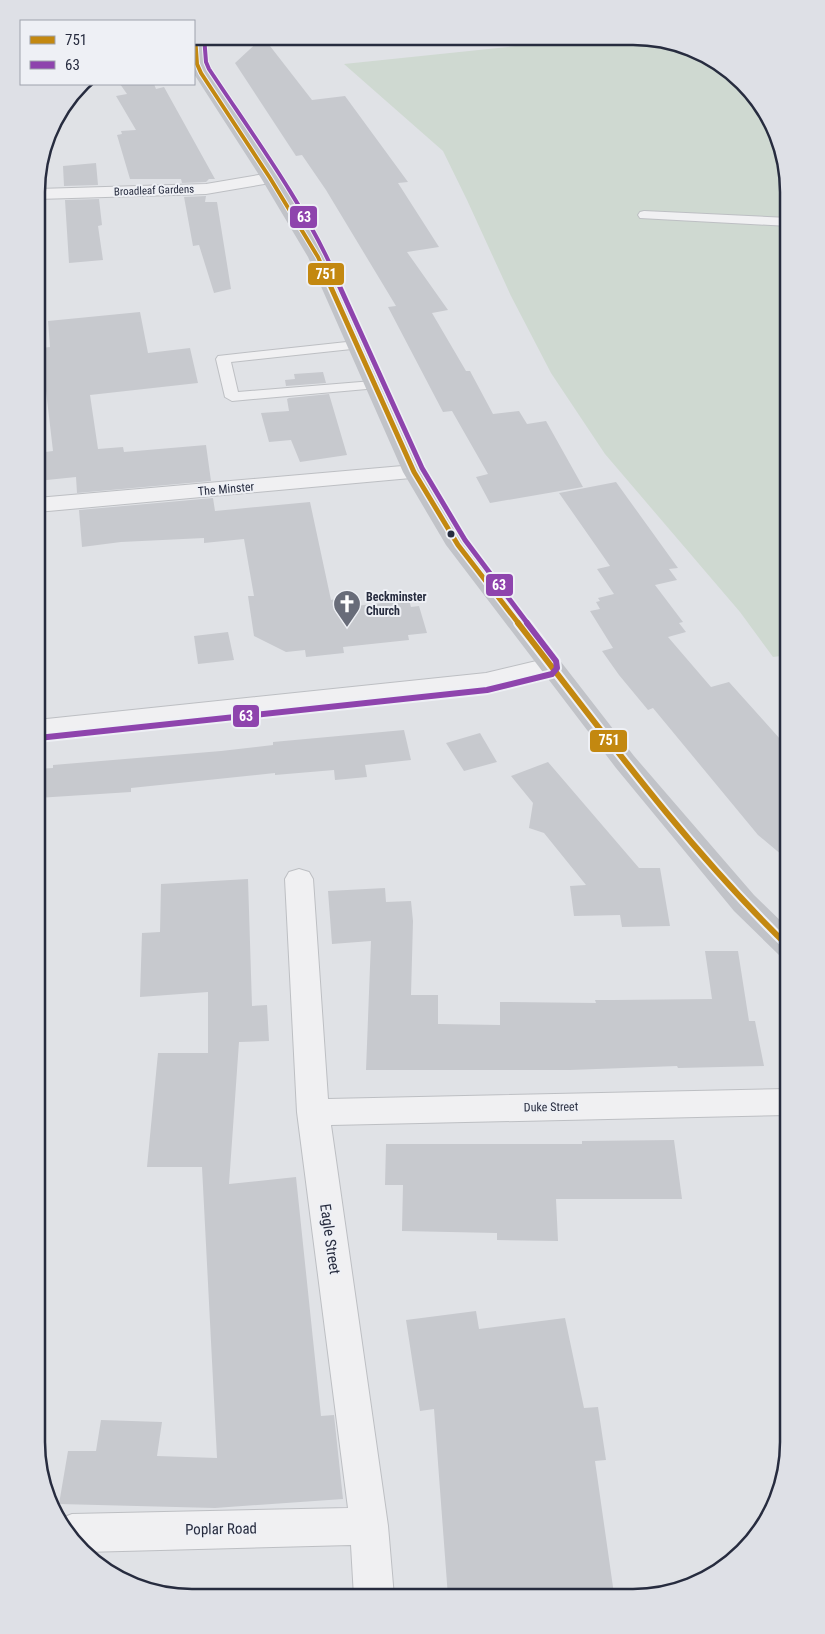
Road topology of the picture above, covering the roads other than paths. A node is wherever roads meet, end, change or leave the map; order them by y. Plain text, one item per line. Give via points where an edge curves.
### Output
1 (195, 47) edge
2 (270, 178) junction
3 (45, 194) edge
4 (644, 215) dead end
5 (780, 222) edge
6 (356, 345) junction
7 (373, 385) junction
8 (414, 472) junction
9 (45, 504) edge
10 (549, 666) junction
11 (45, 728) edge
12 (299, 879) dead end
13 (780, 939) edge
14 (780, 1102) edge
15 (313, 1112) junction
16 (369, 1526) junction
17 (77, 1533) edge
18 (373, 1589) edge

1 - 2 main road via 202,73
2 - 3 street, Broadleaf Gardens via 206,189
2 - 6 main road via 318,257
4 - 5 lane
6 - 7 main road
6 - 7 lane via 223,359 232,396
7 - 8 main road
8 - 9 street, The Minster
8 - 10 main road via 458,545
10 - 11 street via 486,681
10 - 13 main road via 689,840
12 - 15 street, Eagle Street
14 - 15 street, Duke Street
15 - 16 street, Eagle Street
16 - 17 street, Poplar Road
16 - 18 street, Eagle Street

